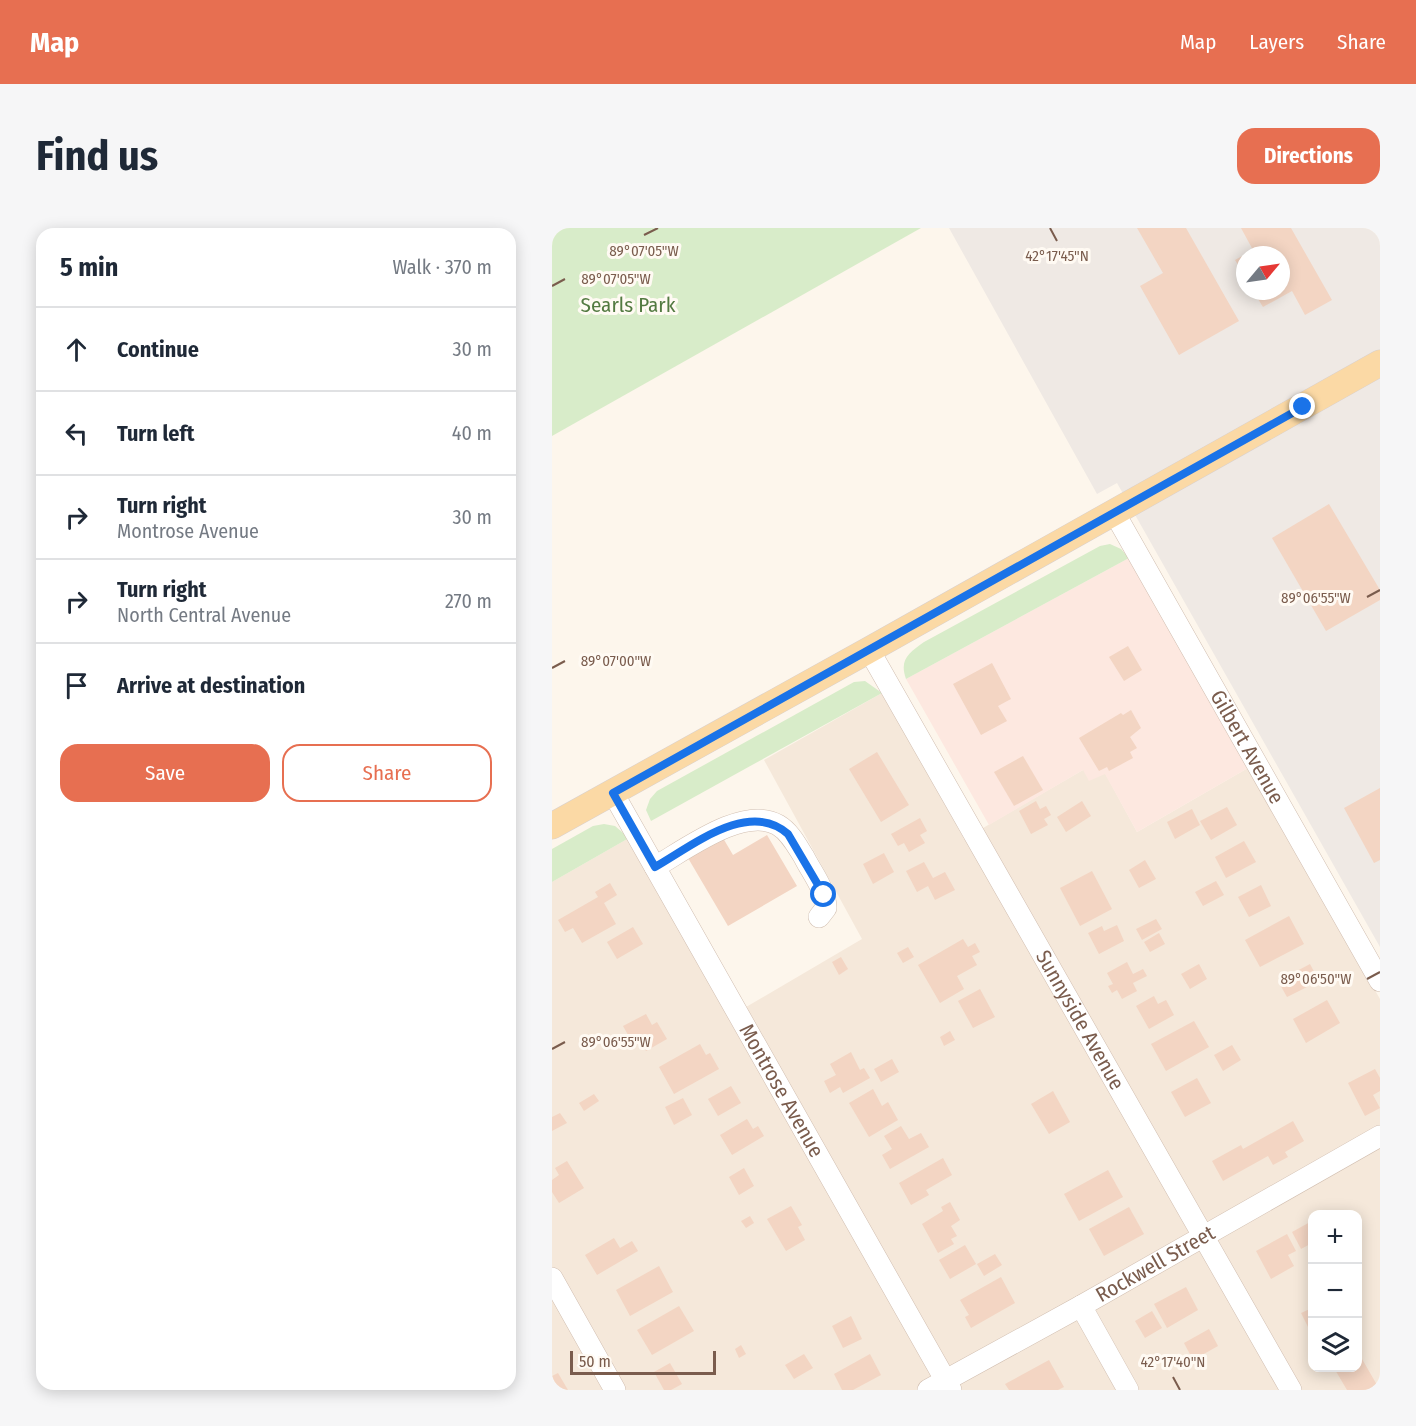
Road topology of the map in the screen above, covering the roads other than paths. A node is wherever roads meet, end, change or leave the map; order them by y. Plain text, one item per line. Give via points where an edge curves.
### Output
1 (1380, 363) edge
2 (1114, 512) junction
3 (870, 650) junction
4 (613, 793) junction
5 (552, 826) edge
6 (655, 867) junction
7 (819, 916) dead end
8 (1380, 981) edge
9 (1380, 1136) edge
10 (1204, 1236) junction
11 (552, 1278) edge
12 (1081, 1306) junction
13 (941, 1387) edge
14 (615, 1390) edge
15 (1128, 1390) edge
16 (1292, 1390) edge

1 - 2 main road
2 - 3 main road
2 - 8 street, Gilbert Avenue
3 - 4 main road
3 - 10 street, Sunnyside Avenue
4 - 5 main road
4 - 6 street, Montrose Avenue
6 - 7 street via 731,825 771,822 788,834 824,895 826,908
6 - 13 street, Montrose Avenue
9 - 10 street, Rockwell Street
10 - 12 street, Rockwell Street
10 - 16 street, Sunnyside Avenue
11 - 14 street
12 - 13 street, Rockwell Street
12 - 15 street

